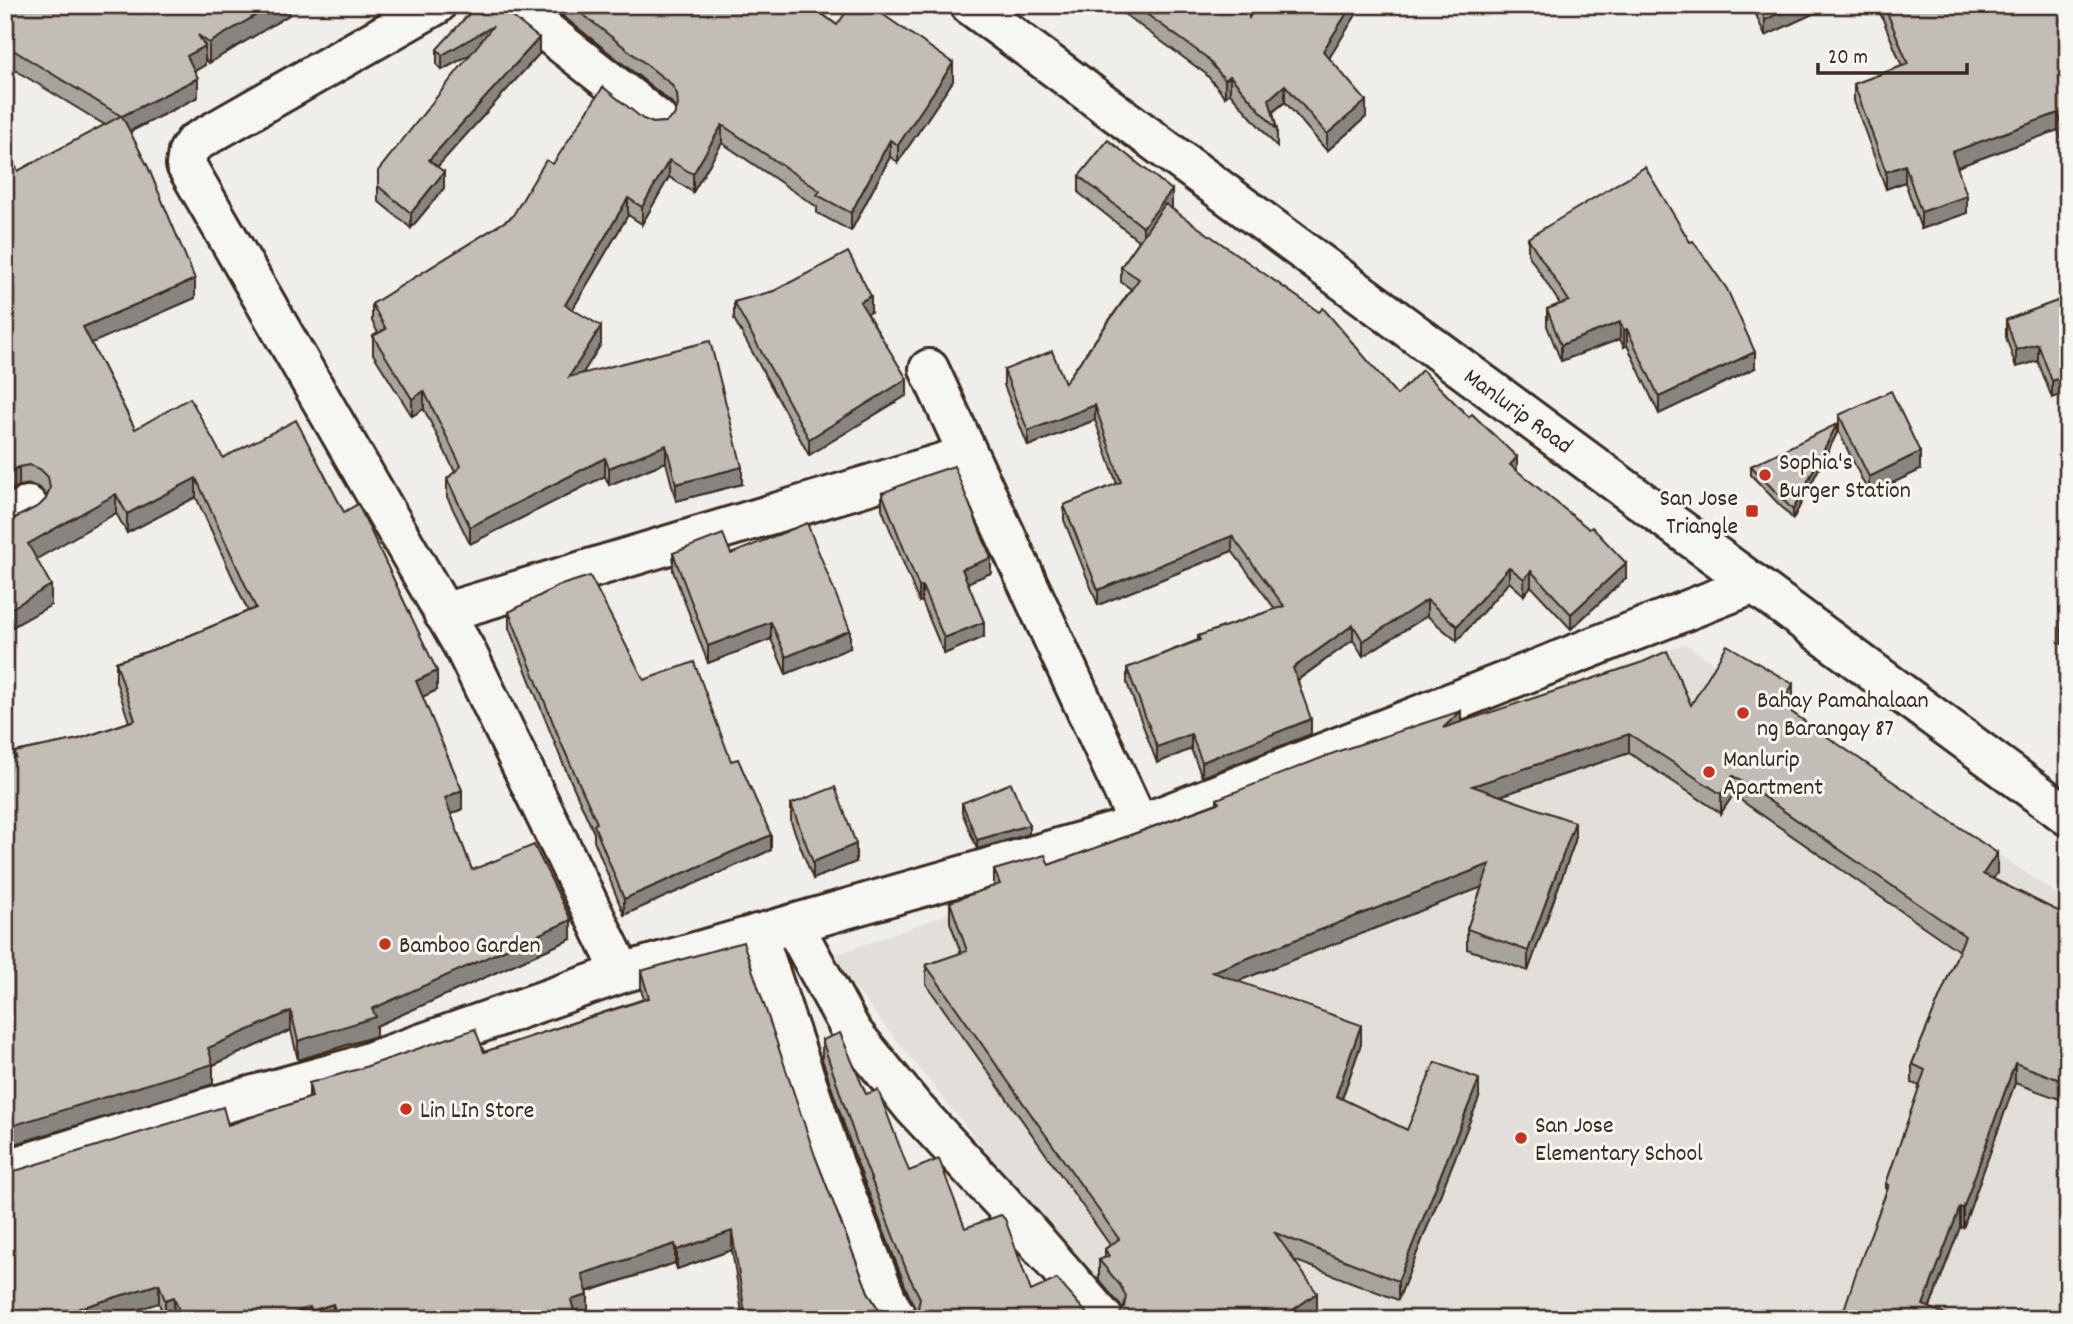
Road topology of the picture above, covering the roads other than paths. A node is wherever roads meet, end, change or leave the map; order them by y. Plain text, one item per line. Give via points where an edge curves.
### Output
1 (436, 5) edge
2 (513, 5) edge
3 (970, 5) edge
4 (657, 119) dead end
5 (929, 369) dead end
6 (968, 455) junction
7 (1754, 584) junction
8 (443, 613) junction
9 (2068, 816) edge
10 (1139, 825) junction
11 (775, 929) junction
12 (622, 973) junction
13 (5, 1170) edge
14 (898, 1319) edge
15 (1104, 1319) edge

1 - 8 street via 194,143 186,165
2 - 4 street
3 - 7 street, Manlurip Road
5 - 6 street
6 - 8 street
6 - 10 street
7 - 9 street, Manlurip Road
7 - 10 street
8 - 12 street via 466,651
10 - 11 street
11 - 12 street
11 - 14 street via 835,1167
11 - 15 street via 914,1108
12 - 13 street via 352,1068

